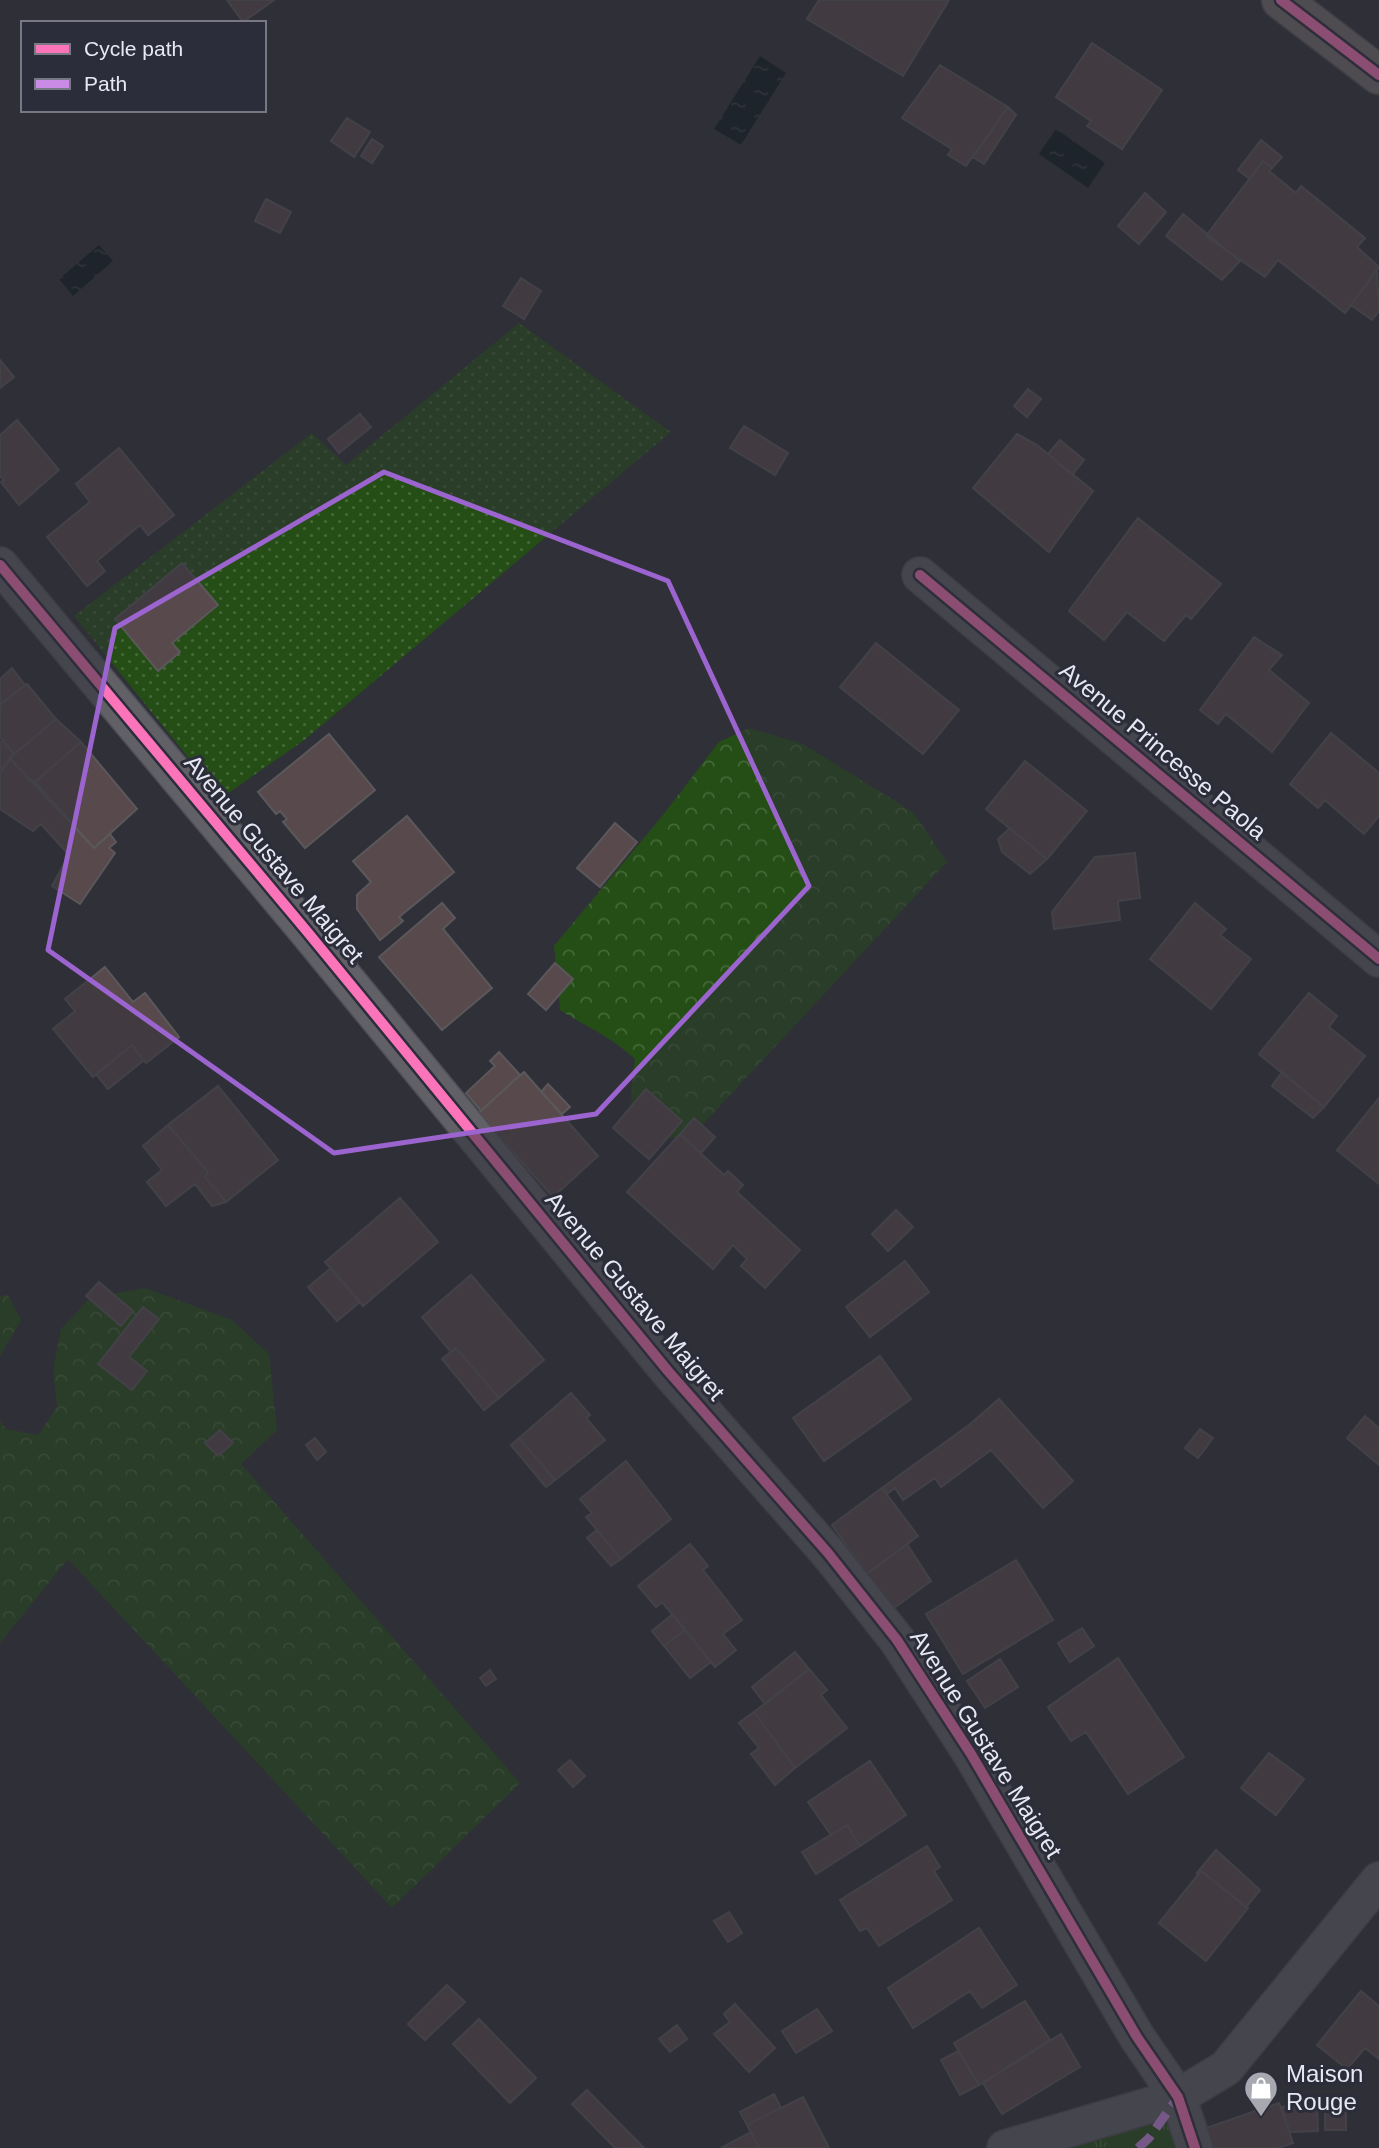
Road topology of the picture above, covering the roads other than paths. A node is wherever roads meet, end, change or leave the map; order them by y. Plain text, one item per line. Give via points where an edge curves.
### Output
1 (1281, 0) edge
2 (1379, 75) edge
3 (0, 565) edge
4 (919, 575) dead end
5 (1379, 959) edge
6 (1379, 1880) edge
7 (1178, 2097) junction
8 (1005, 2148) edge
9 (1195, 2148) edge

1 - 2 main road
3 - 7 street, Avenue Gustave Maigret via 897,1640
4 - 5 street, Avenue Princesse Paola
6 - 7 street via 1226,2068
7 - 8 street
7 - 9 street, Avenue Gustave Maigret

